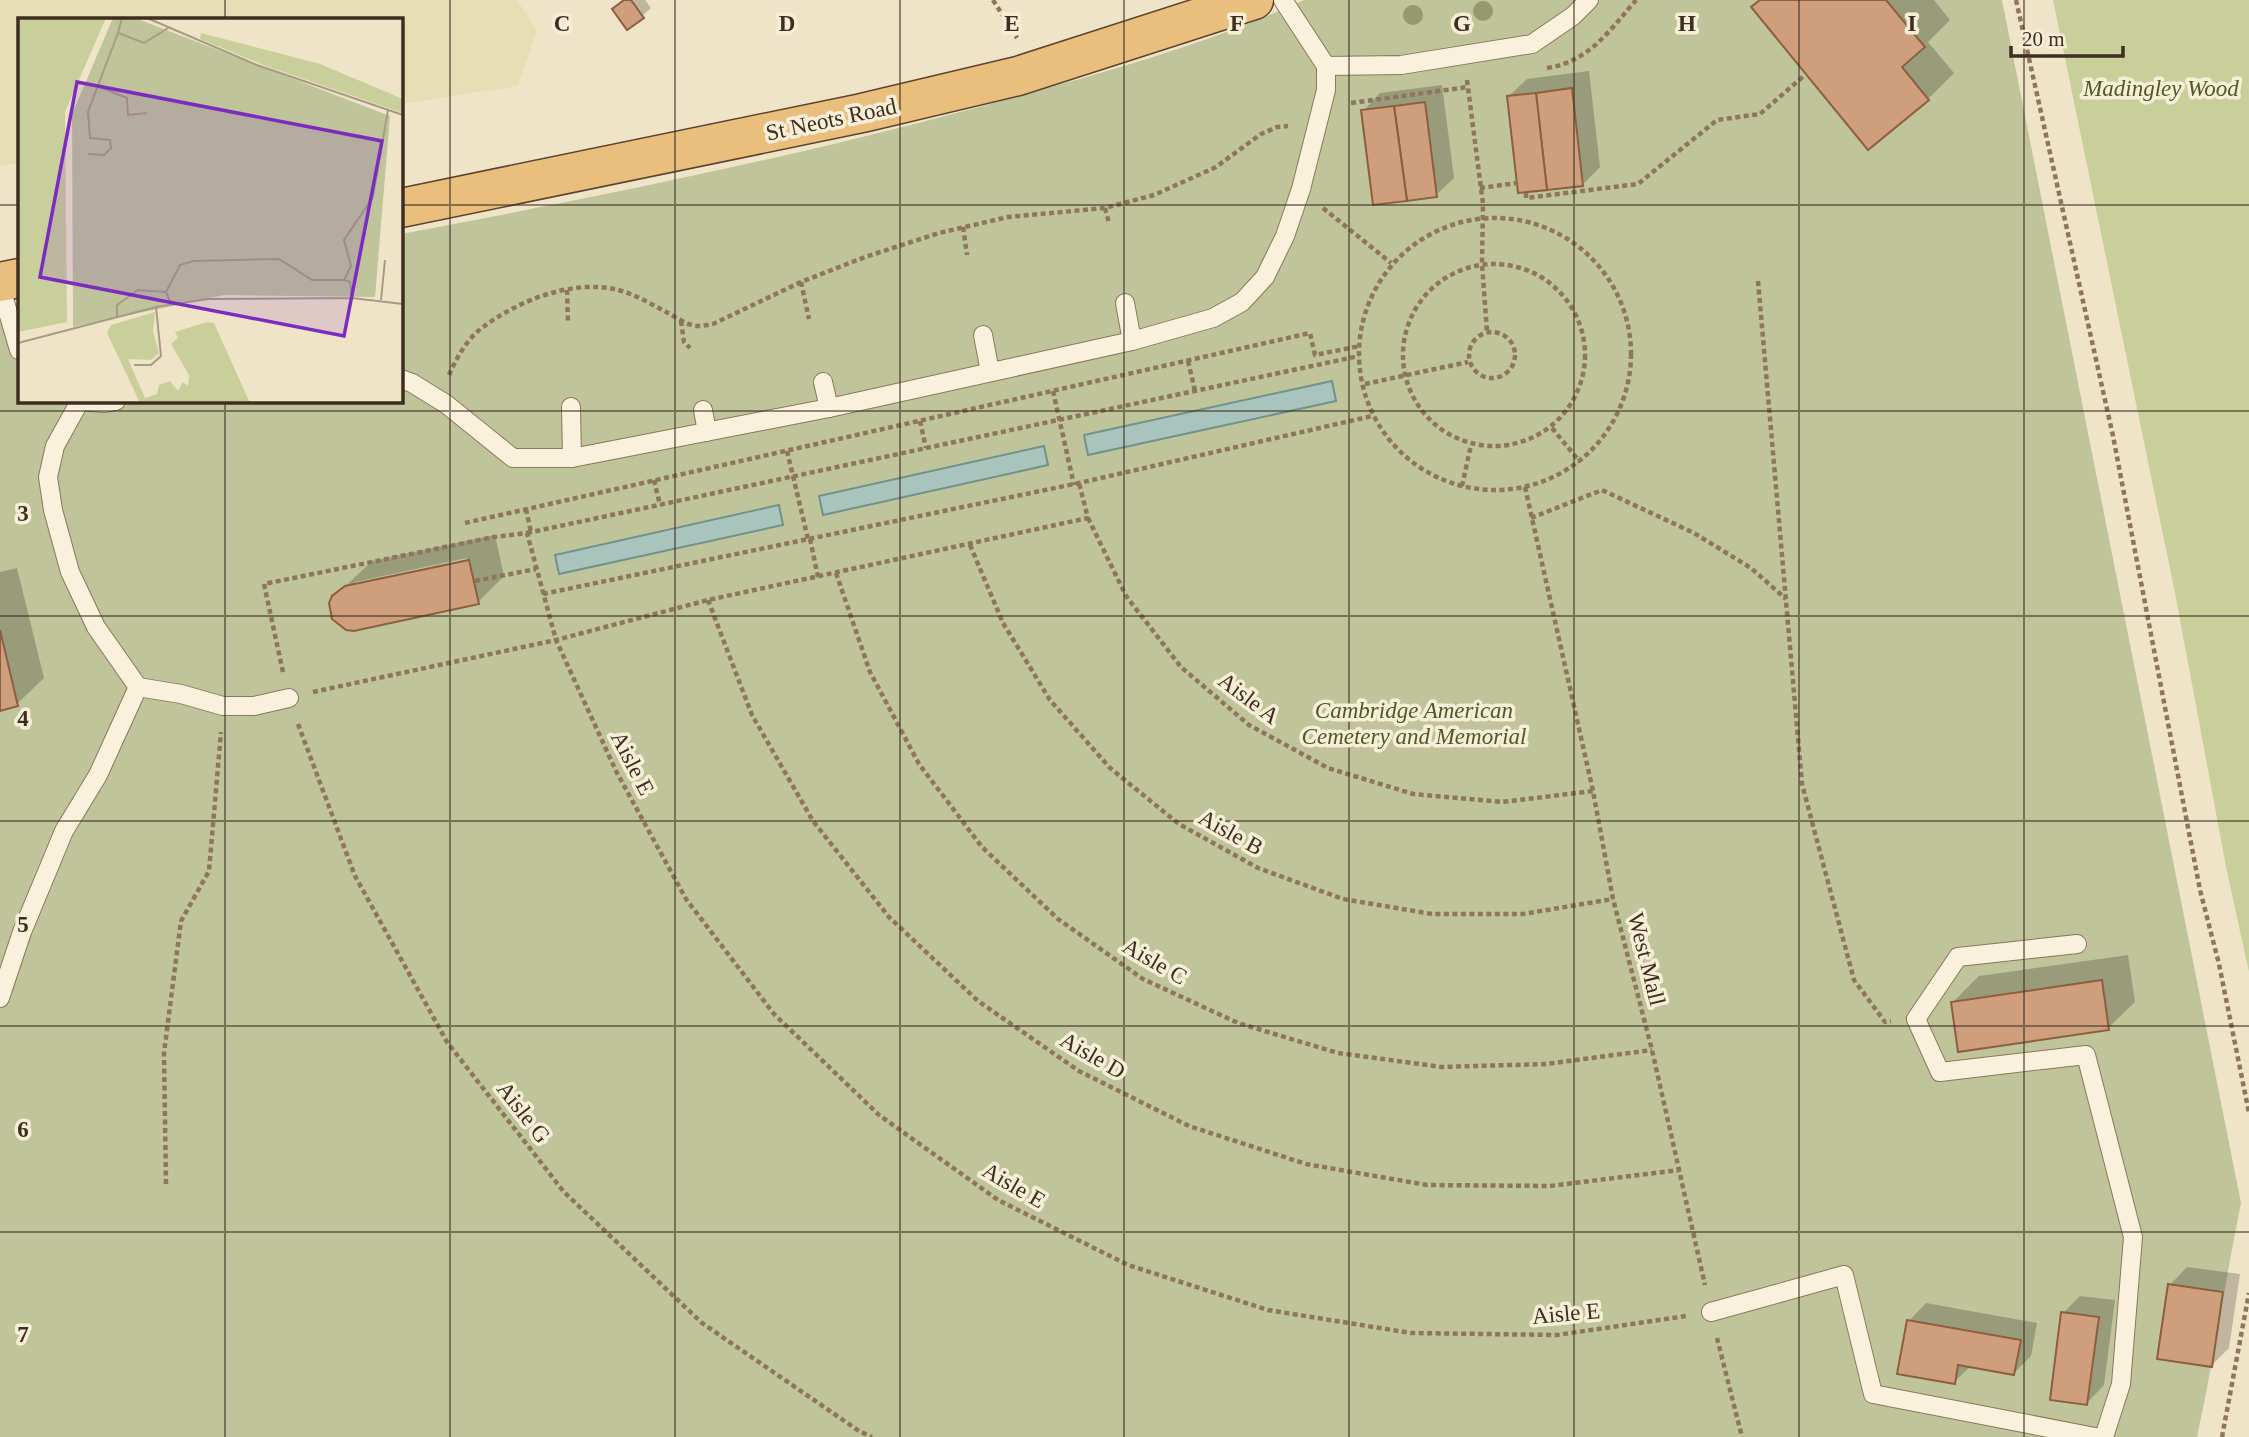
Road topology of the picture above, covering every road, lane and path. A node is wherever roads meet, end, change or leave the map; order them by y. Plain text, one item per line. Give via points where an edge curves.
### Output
1 (993, 0) edge
2 (1254, 0) edge
3 (1283, 0) edge
4 (1589, 0) edge
5 (2015, 0) edge
6 (1012, 29) dead end
7 (1464, 55) junction
8 (1326, 66) junction
9 (1806, 74) dead end
10 (1468, 87) junction
11 (1346, 103) dead end
12 (1317, 128) junction
13 (1517, 183) dead end
14 (1480, 188) junction
15 (1301, 190) junction
16 (1526, 193) dead end
17 (402, 208) edge
18 (1105, 208) junction
19 (1484, 218) junction
20 (1109, 223) dead end
21 (963, 227) junction
22 (967, 256) dead end
23 (1391, 263) junction
24 (1482, 264) junction
25 (18, 278) edge
26 (1758, 281) dead end
27 (801, 282) junction
28 (0, 283) edge
29 (567, 290) junction
30 (1125, 303) dead end
31 (809, 318) dead end
32 (681, 320) junction
33 (568, 322) dead end
34 (1487, 331) junction
35 (983, 335) dead end
36 (1132, 341) junction
37 (18, 346) edge
38 (1360, 346) junction
39 (690, 348) dead end
40 (1359, 356) junction
41 (1188, 361) junction
42 (1468, 362) junction
43 (990, 373) junction
44 (1403, 374) junction
45 (402, 379) edge
46 (823, 382) dead end
47 (1365, 384) junction
48 (1053, 391) junction
49 (1195, 391) junction
50 (78, 402) edge
51 (88, 402) edge
52 (112, 402) edge
53 (446, 404) junction
54 (570, 407) dead end
55 (829, 408) junction
56 (703, 410) dead end
57 (1372, 416) junction
58 (1060, 420) junction
59 (920, 421) junction
60 (1552, 428) junction
61 (707, 432) junction
62 (1471, 445) junction
63 (926, 448) junction
64 (787, 450) junction
65 (572, 458) junction
66 (1580, 462) junction
67 (792, 477) junction
68 (654, 480) junction
69 (1076, 484) junction
70 (1462, 486) junction
71 (1525, 487) junction
72 (660, 505) junction
73 (526, 509) junction
74 (1088, 518) junction
75 (1531, 518) junction
76 (466, 523) dead end
77 (529, 533) junction
78 (809, 539) junction
79 (970, 545) junction
80 (536, 569) junction
81 (836, 573) junction
82 (818, 576) junction
83 (475, 581) dead end
84 (542, 594) junction
85 (708, 600) junction
86 (1786, 600) junction
87 (556, 640) junction
88 (138, 687) junction
89 (289, 698) junction
90 (223, 706) junction
91 (1593, 791) junction
92 (1613, 899) junction
93 (2077, 944) dead end
94 (0, 998) edge
95 (1916, 1019) junction
96 (1652, 1050) junction
97 (2249, 1113) edge
98 (1679, 1170) junction
99 (166, 1184) dead end
100 (2249, 1293) edge
101 (1711, 1312) junction
102 (872, 1437) edge
103 (1742, 1437) edge
104 (2095, 1437) edge
105 (2104, 1437) edge
106 (2222, 1437) edge

1 - 6 path
2 - 17 highway, St Neots Road via 1018,76 862,113
3 - 8 lane
4 - 7 lane via 1532,44
5 - 97 path via 2113,436 2200,890
7 - 8 lane via 1401,65
7 - 10 path
8 - 12 lane
9 - 16 path via 1760,114 1717,120 1638,184 1526,198
10 - 11 path
10 - 14 path
12 - 15 lane
12 - 18 path via 1277,127 1185,182
13 - 14 path
14 - 19 path
15 - 23 path
15 - 36 lane via 1265,277 1242,302 1213,318
18 - 20 path
18 - 21 path via 1009,216
19 - 23 path via 1415,240
19 - 24 path
19 - 66 path via 1522,220 1559,233 1591,256 1615,286 1629,322 1633,361 1625,399 1607,434
21 - 22 path
21 - 27 path
23 - 38 path via 1364,316
24 - 34 path
24 - 44 path via 1436,282 1406,323
24 - 60 path via 1522,266 1557,288 1580,321 1586,361 1574,400
25 - 28 highway
26 - 86 path
27 - 31 path
27 - 32 path via 723,321 698,326
28 - 37 lane
29 - 32 path via 614,289
29 - 33 path
29 - 53 path via 525,304 482,328 455,362 447,379
30 - 36 lane
32 - 39 path via 684,342
34 - 42 path via 1469,348
34 - 42 path via 1506,335 1515,348 1515,363 1506,375 1492,379 1477,374
35 - 43 lane
36 - 43 lane
38 - 40 path
38 - 41 path via 1315,355 1310,333
40 - 47 path
40 - 49 path
41 - 48 path
41 - 49 path
42 - 44 path
43 - 55 lane
44 - 47 path
44 - 62 path via 1424,416
45 - 53 lane
46 - 55 lane
47 - 57 path
48 - 58 path, Aisle A
48 - 59 path
49 - 58 path
50 - 88 lane via 55,446 48,477 53,510 70,572 96,627
51 - 52 lane
53 - 65 lane via 513,458
54 - 65 lane
55 - 61 lane
56 - 61 lane
57 - 69 path
57 - 70 path via 1397,449 1427,472
58 - 63 path
58 - 69 path, Aisle A
59 - 63 path
59 - 64 path
60 - 62 path via 1507,446
60 - 66 path
61 - 65 lane
62 - 70 path
63 - 67 path
64 - 67 path
64 - 68 path
66 - 71 path
67 - 72 path
67 - 78 path
68 - 72 path
68 - 73 path
69 - 74 path, Aisle A
69 - 78 path
70 - 71 path
71 - 75 path, West Mall
72 - 77 path
73 - 76 path
73 - 77 path, Aisle E
74 - 79 path
74 - 91 path, Aisle A via 1126,596 1181,667 1249,725 1328,768 1413,794 1502,802
75 - 86 path via 1602,490 1705,540 1751,568
75 - 91 path, West Mall
77 - 80 path, Aisle E
77 - 89 path, Aisle G via 264,584
78 - 82 path
78 - 84 path
79 - 81 path
79 - 92 path, Aisle B via 1003,623 1050,700 1110,768 1179,824 1258,868 1343,899 1432,914 1523,914
80 - 83 path
80 - 84 path, Aisle E
81 - 82 path
81 - 96 path, Aisle C via 870,672 919,764 982,847 1058,919 1143,979 1238,1023 1338,1053 1442,1067 1546,1064
82 - 85 path
84 - 87 path, Aisle E
85 - 87 path
85 - 98 path, Aisle D via 752,715 813,821 889,917 978,1001 1079,1071 1189,1126 1306,1164 1427,1185 1550,1186
86 - 95 path via 1802,784 1854,979 1885,1021
87 - 89 path
87 - 101 path, Aisle E via 616,771 686,899 774,1014 879,1115 998,1200 1128,1265 1268,1310 1411,1333 1558,1335
88 - 90 lane
88 - 94 lane via 98,775 64,831
89 - 90 lane via 254,706
89 - 102 path, Aisle G via 355,876 447,1042 564,1192 702,1323
90 - 99 path via 209,871 180,921 163,1053
91 - 92 path, West Mall
92 - 96 path, West Mall
93 - 95 lane via 1958,957
95 - 105 lane via 1940,1072 2085,1055 2133,1237 2122,1384
96 - 98 path, West Mall
98 - 101 path, West Mall
100 - 106 path
101 - 103 path, West Mall
101 - 104 lane via 1844,1275 1873,1394

